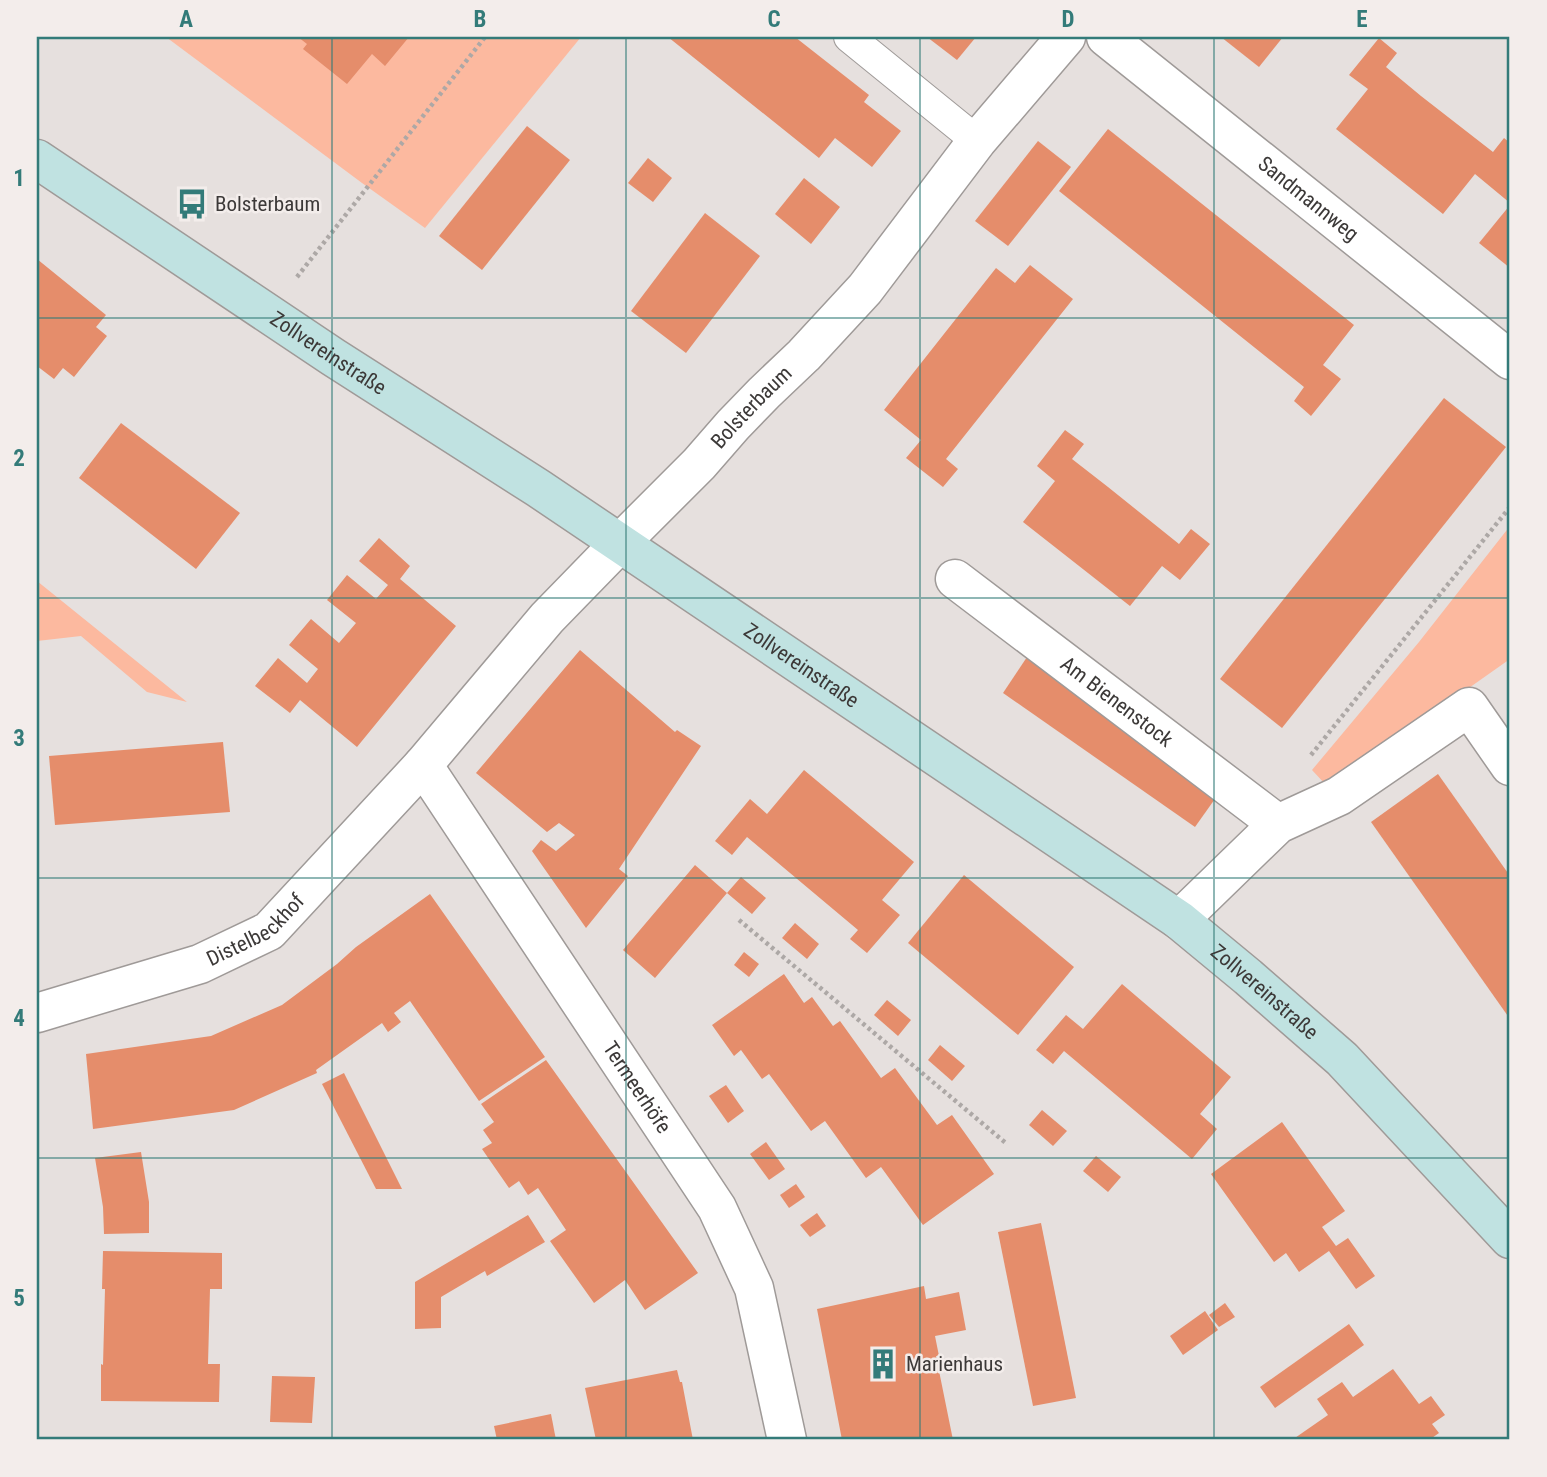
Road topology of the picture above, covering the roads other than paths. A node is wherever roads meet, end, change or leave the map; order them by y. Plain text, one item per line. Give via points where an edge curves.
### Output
1 (849, 37) edge
2 (1066, 37) edge
3 (1106, 37) edge
4 (977, 141) junction
5 (37, 159) edge
6 (1510, 360) edge
7 (618, 544) junction
8 (955, 579) dead end
9 (423, 765) junction
10 (1510, 766) edge
11 (1278, 824) junction
12 (1180, 920) junction
13 (37, 1013) edge
14 (1510, 1238) edge
15 (787, 1440) edge

1 - 4 lane
2 - 4 street, Bolsterbaum
3 - 6 street, Sandmannweg
4 - 7 street, Bolsterbaum via 865,289
5 - 7 main road, Zollvereinstraße
7 - 9 street, Bolsterbaum via 547,618
7 - 12 main road, Zollvereinstraße
8 - 11 street, Am Bienenstock
9 - 13 street, Distelbeckhof via 268,931 200,964
9 - 15 street, Termeerhöfe via 717,1208 754,1288
10 - 11 street via 1469,707 1339,796
11 - 12 street
12 - 14 main road, Zollvereinstraße via 1342,1059

